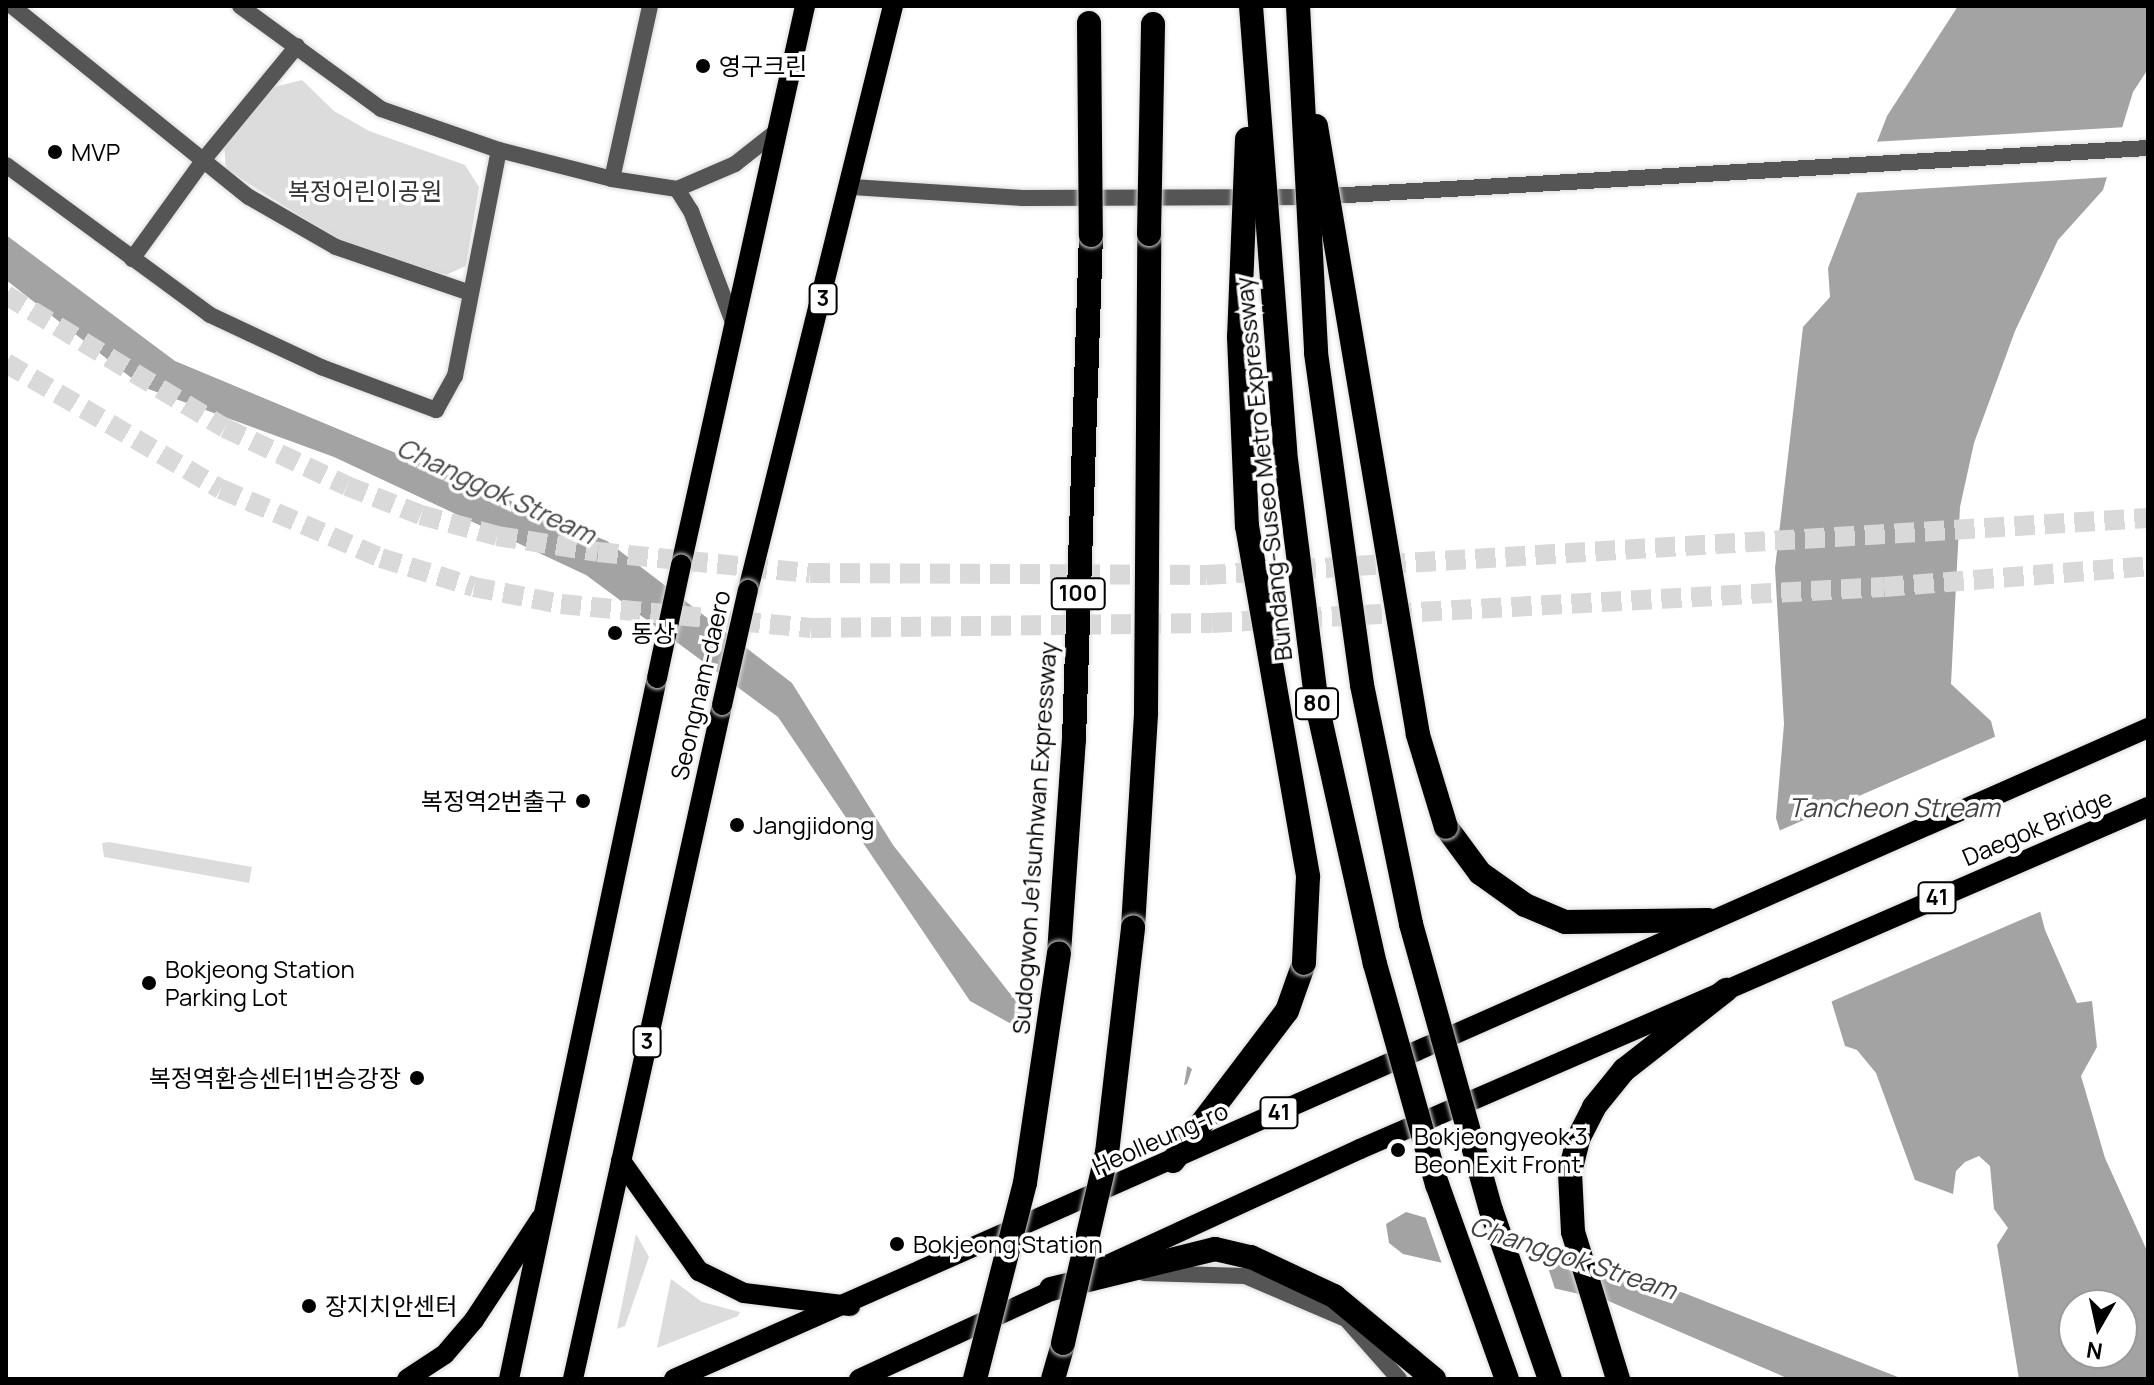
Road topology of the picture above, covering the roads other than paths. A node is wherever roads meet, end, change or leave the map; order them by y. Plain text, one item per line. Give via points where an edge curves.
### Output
1 (12, 6) edge
2 (240, 6) edge
3 (650, 6) edge
4 (805, 6) edge
5 (893, 6) edge
6 (1089, 15) edge
7 (1153, 15) edge
8 (1251, 17) edge
9 (1298, 18) edge
10 (297, 46) junction
11 (778, 130) junction
12 (2148, 148) edge
13 (499, 150) junction
14 (205, 158) junction
15 (6, 165) edge
16 (612, 179) junction
17 (852, 187) junction
18 (677, 189) junction
19 (132, 259) junction
20 (470, 293) junction
21 (734, 325) junction
22 (2148, 728) edge
23 (2148, 807) edge
24 (1708, 920) junction
25 (1726, 990) junction
26 (621, 1161) junction
27 (1173, 1161) junction
28 (548, 1208) junction
29 (1123, 1271) junction
30 (1051, 1289) junction
31 (850, 1306) junction
32 (407, 1379) edge
33 (509, 1379) edge
34 (573, 1379) edge
35 (674, 1379) edge
36 (859, 1379) edge
37 (975, 1379) edge
38 (1053, 1379) edge
39 (1399, 1379) edge
40 (1434, 1379) edge
41 (1507, 1379) edge
42 (1550, 1379) edge
43 (1618, 1379) edge

1 - 14 street
2 - 10 street
3 - 16 street
4 - 11 main road, Seongnam-daero
5 - 17 main road, Seongnam-daero / 3
6 - 37 highway, Sudogwon Je1sunhwan Expressway / 100, bridge via 1091,235 1074,739 1059,953 1025,1183
7 - 38 highway, bridge via 1146,712 1133,927 1107,1153
8 - 27 highway, bridge via 1239,337 1247,526 1308,877 1304,963 1287,1011
8 - 41 highway, Bundang-Suseo Metro Expressway / 80, bridge via 1285,452 1317,705 1383,993 1437,1184
9 - 24 highway, bridge via 1418,735 1446,827 1480,873 1525,905 1565,922
9 - 42 highway, 80, bridge via 1316,353 1362,685 1411,924 1491,1210
10 - 13 street via 381,109
10 - 14 street
11 - 18 street via 735,164
11 - 21 main road, Seongnam-daero
12 - 17 street via 1313,197 1023,198
13 - 16 street
13 - 20 street
14 - 19 street
14 - 20 street via 249,197 336,247
15 - 19 street
16 - 18 street
17 - 26 main road, Seongnam-daero / 3, bridge via 748,590
18 - 21 street via 691,211
19 - 20 street via 210,315 321,367 436,410 455,376
21 - 28 main road, Seongnam-daero, bridge
22 - 24 main road, Daegok Bridge / 41
23 - 25 main road, Daegok Bridge / 41
24 - 27 main road, Heolleung-ro / 41
25 - 30 main road, 41
25 - 43 highway via 1624,1070 1594,1107 1570,1172 1573,1232
26 - 31 main road via 699,1271 744,1293
26 - 34 main road, Seongnam-daero / 3
27 - 31 main road, Heolleung-ro / 41
28 - 32 main road via 474,1320 445,1354
28 - 33 main road, Seongnam-daero
29 - 30 highway
29 - 39 street via 1245,1276 1346,1319
29 - 40 highway via 1215,1249 1251,1257 1334,1296
30 - 36 main road, 41
31 - 35 main road, Heolleung-ro / 41

